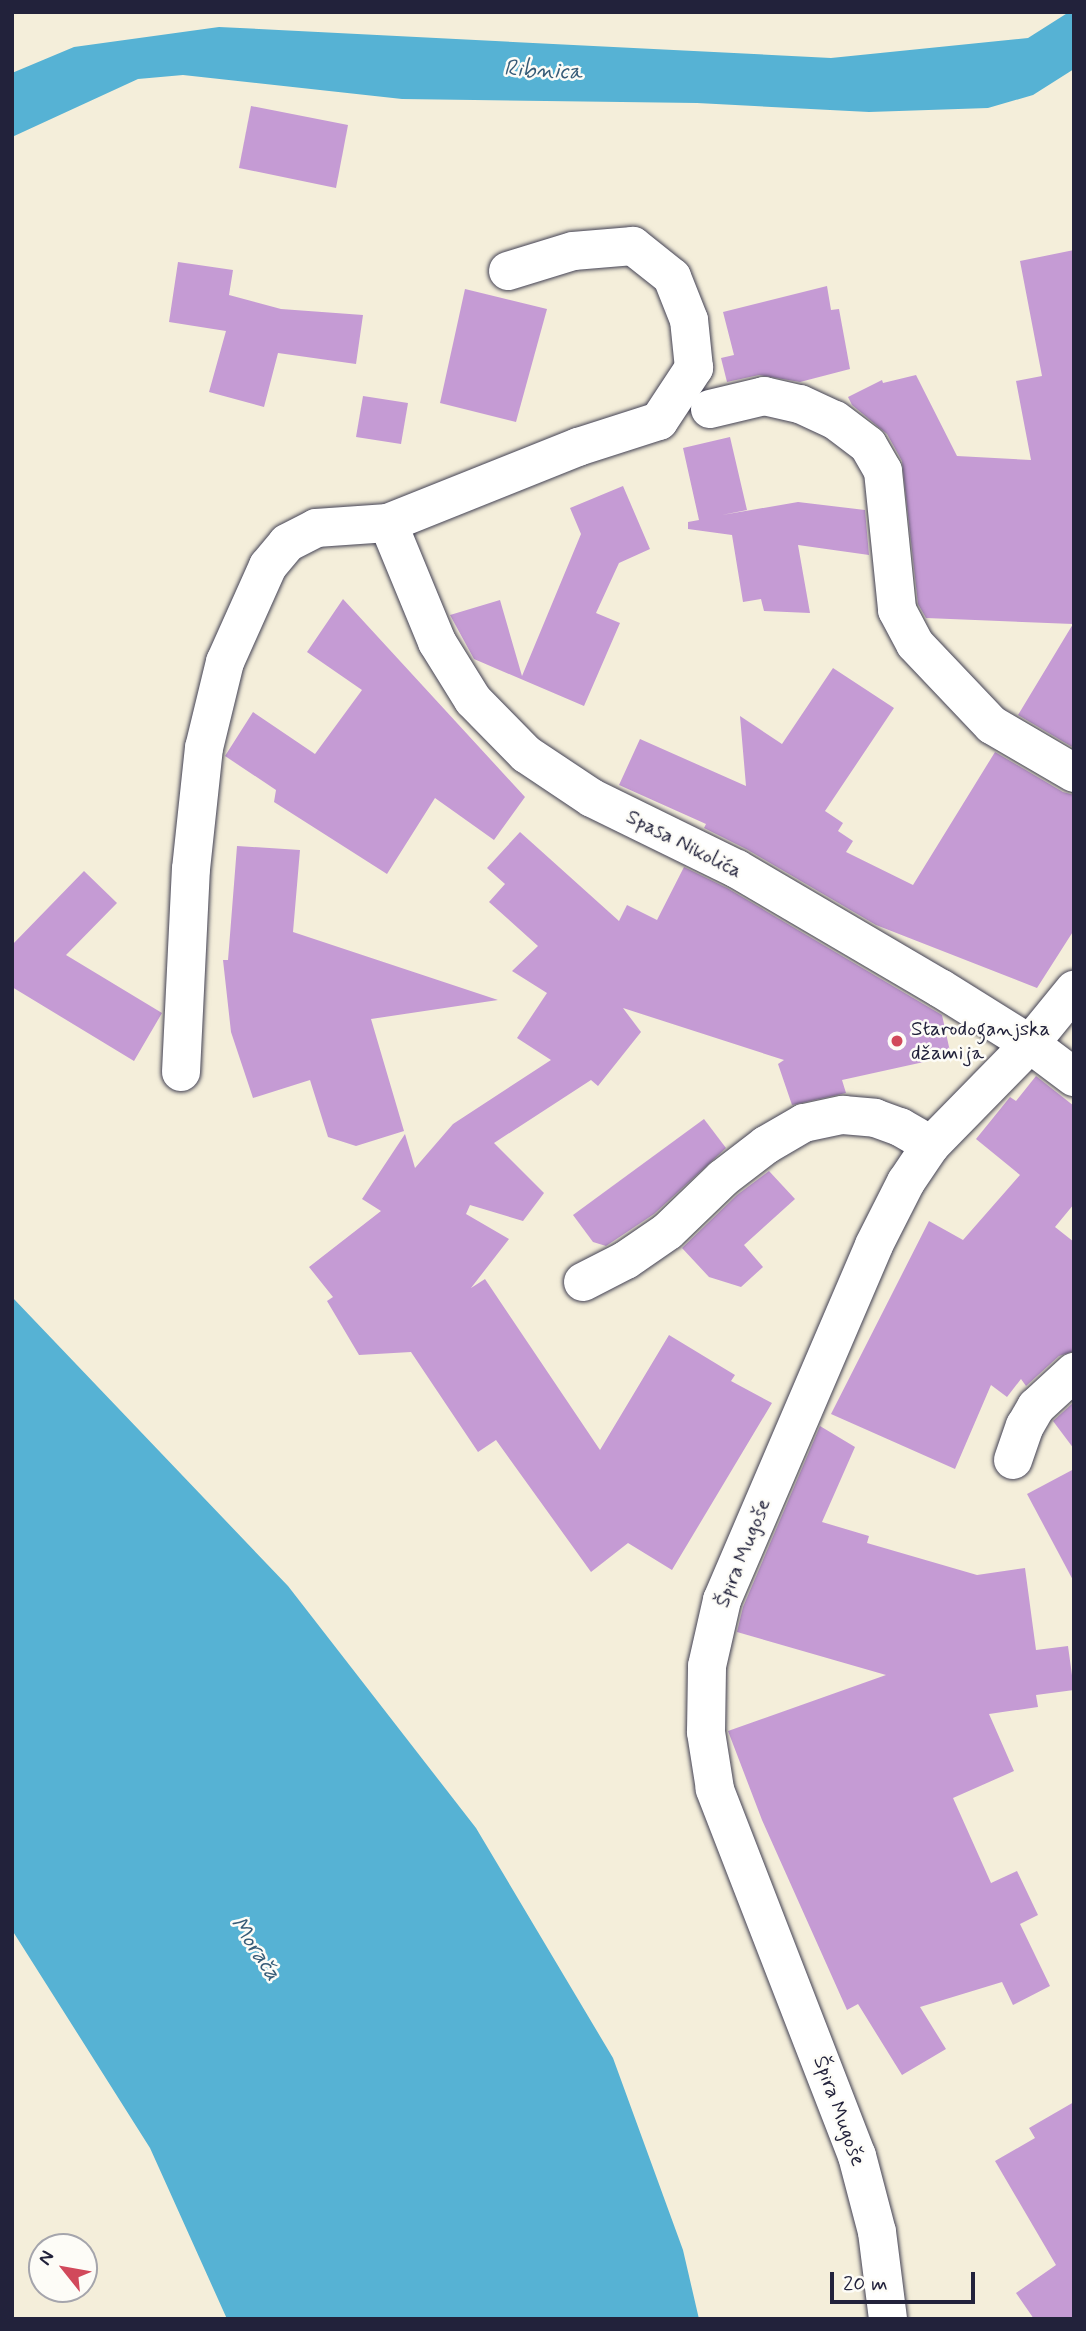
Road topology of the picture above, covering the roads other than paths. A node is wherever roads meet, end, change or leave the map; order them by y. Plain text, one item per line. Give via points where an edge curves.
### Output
1 (508, 271) dead end
2 (710, 409) dead end
3 (388, 523) junction
4 (1074, 773) edge
5 (1074, 990) edge
6 (1030, 1044) junction
7 (181, 1072) dead end
8 (1074, 1077) edge
9 (931, 1145) junction
10 (583, 1282) dead end
11 (1074, 1372) edge
12 (1013, 1460) dead end
13 (888, 2319) edge

1 - 3 street via 573,251 634,246 672,277 689,320 694,368 659,421 578,447
2 - 4 street via 764,396 800,404 835,420 868,444 883,471 897,610 915,644 992,725
3 - 6 street, Spasa Nikolića via 437,642 473,700 526,754 592,798 737,869
3 - 7 street via 316,528 287,543 268,566 225,662 204,748 191,869
5 - 6 street, Špira Mugoše
6 - 8 street, Spasa Nikolića
6 - 9 street, Špira Mugoše
9 - 10 street via 875,1118 843,1115 804,1123 723,1178 668,1231
9 - 13 street, Špira Mugoše via 874,1245 749,1533 722,1600 707,1666 706,1732 715,1789 857,2156 877,2232
11 - 12 street via 1036,1407

